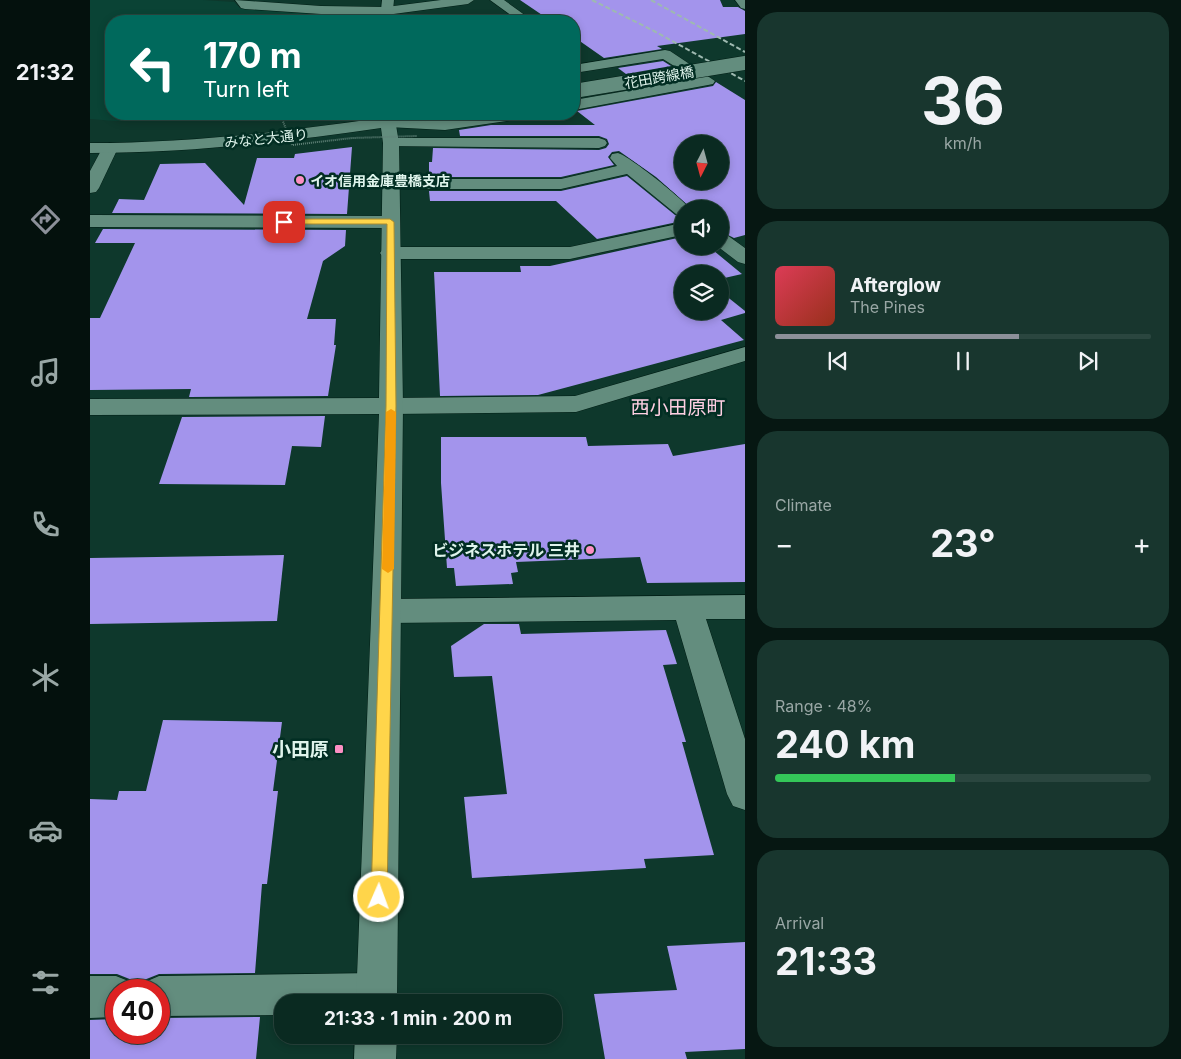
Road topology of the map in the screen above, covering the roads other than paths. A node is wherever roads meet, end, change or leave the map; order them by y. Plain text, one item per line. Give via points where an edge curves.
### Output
1 (241, 0) edge
2 (468, 0) edge
3 (496, 0) edge
4 (741, 0) edge
5 (745, 5) edge
6 (386, 11) edge
7 (518, 15) edge
8 (745, 52) edge
9 (745, 63) edge
10 (580, 64) edge
11 (580, 80) edge
12 (580, 90) edge
13 (580, 114) edge
14 (416, 120) edge
15 (479, 120) edge
16 (575, 120) edge
17 (391, 126) edge
18 (90, 133) edge
19 (599, 143) junction
20 (90, 148) edge
21 (110, 148) junction
22 (631, 168) junction
23 (391, 184) junction
24 (90, 188) edge
25 (674, 203) edge
26 (90, 221) edge
27 (390, 222) junction
28 (674, 231) edge
29 (729, 246) edge
30 (390, 253) junction
31 (745, 258) edge
32 (745, 354) edge
33 (391, 406) junction
34 (90, 407) edge
35 (745, 607) edge
36 (687, 608) junction
37 (387, 611) junction
38 (745, 794) edge
39 (376, 994) edge
40 (170, 996) edge
41 (90, 997) edge
42 (105, 997) edge
43 (274, 997) edge
44 (376, 1044) edge
45 (375, 1059) edge

1 - 6 street via 254,5
2 - 6 street
3 - 7 street
4 - 5 street
8 - 11 street, 花田跨線橋
9 - 12 street, 花田跨線橋, bridge
10 - 13 street via 594,66 665,54 708,80
14 - 17 street, みなと大通り
15 - 17 street via 445,125
16 - 19 street
17 - 18 street, みなと大通り
17 - 19 street
17 - 21 street, みなと大通り via 195,145
17 - 23 street
19 - 22 street
20 - 21 street, みなと大通り
21 - 24 street
22 - 23 street via 561,184
22 - 25 street
23 - 27 street
26 - 27 street
27 - 30 street
28 - 30 street via 570,253
29 - 31 street
30 - 33 street
32 - 33 street via 576,404
33 - 34 street
33 - 37 street
35 - 36 street
36 - 37 street
36 - 38 street
37 - 39 street
40 - 43 street
41 - 42 street
44 - 45 street

